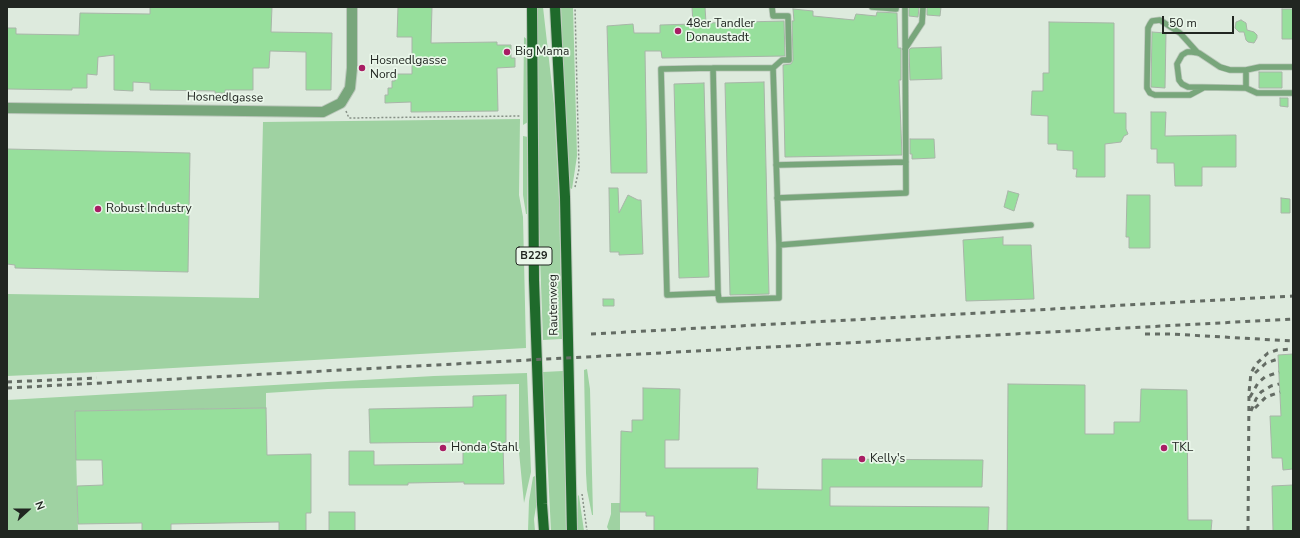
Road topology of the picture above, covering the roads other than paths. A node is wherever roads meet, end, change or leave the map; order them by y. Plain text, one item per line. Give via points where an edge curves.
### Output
1 (352, 7) edge
2 (532, 7) edge
3 (554, 7) edge
4 (772, 7) edge
5 (872, 7) edge
6 (896, 7) edge
7 (905, 7) edge
8 (923, 7) edge
9 (904, 49) junction
10 (1199, 53) junction
11 (1293, 67) edge
12 (713, 68) junction
13 (773, 68) junction
14 (1246, 70) junction
15 (1203, 88) junction
16 (1246, 88) junction
17 (1293, 94) edge
18 (7, 108) edge
19 (906, 162) junction
20 (776, 165) junction
21 (777, 198) junction
22 (1031, 225) dead end
23 (779, 245) junction
24 (718, 293) junction
25 (544, 531) edge
26 (572, 531) edge

1 - 18 street, Hosnedlgasse via 350,88 341,103 323,112
2 - 25 main road, Rautenweg / B229 via 534,273
3 - 26 main road, Rautenweg / B229 via 565,197
4 - 13 lane via 773,16 788,16 789,60 782,60
5 - 6 lane
7 - 9 lane
8 - 9 lane via 922,23
9 - 19 lane
10 - 14 lane via 1230,70
10 - 15 lane via 1187,52 1182,55 1177,64 1177,74 1182,84
10 - 15 lane via 1180,34 1160,20 1152,21 1150,24 1147,84 1150,93 1190,95
11 - 14 lane via 1260,67
12 - 13 lane
12 - 24 lane
12 - 24 lane via 660,69 667,295
13 - 20 lane
14 - 16 lane
15 - 16 lane
16 - 17 lane via 1257,92
19 - 20 lane
19 - 21 lane via 906,193
20 - 21 lane
21 - 23 lane
22 - 23 lane
23 - 24 lane via 779,298 718,300

